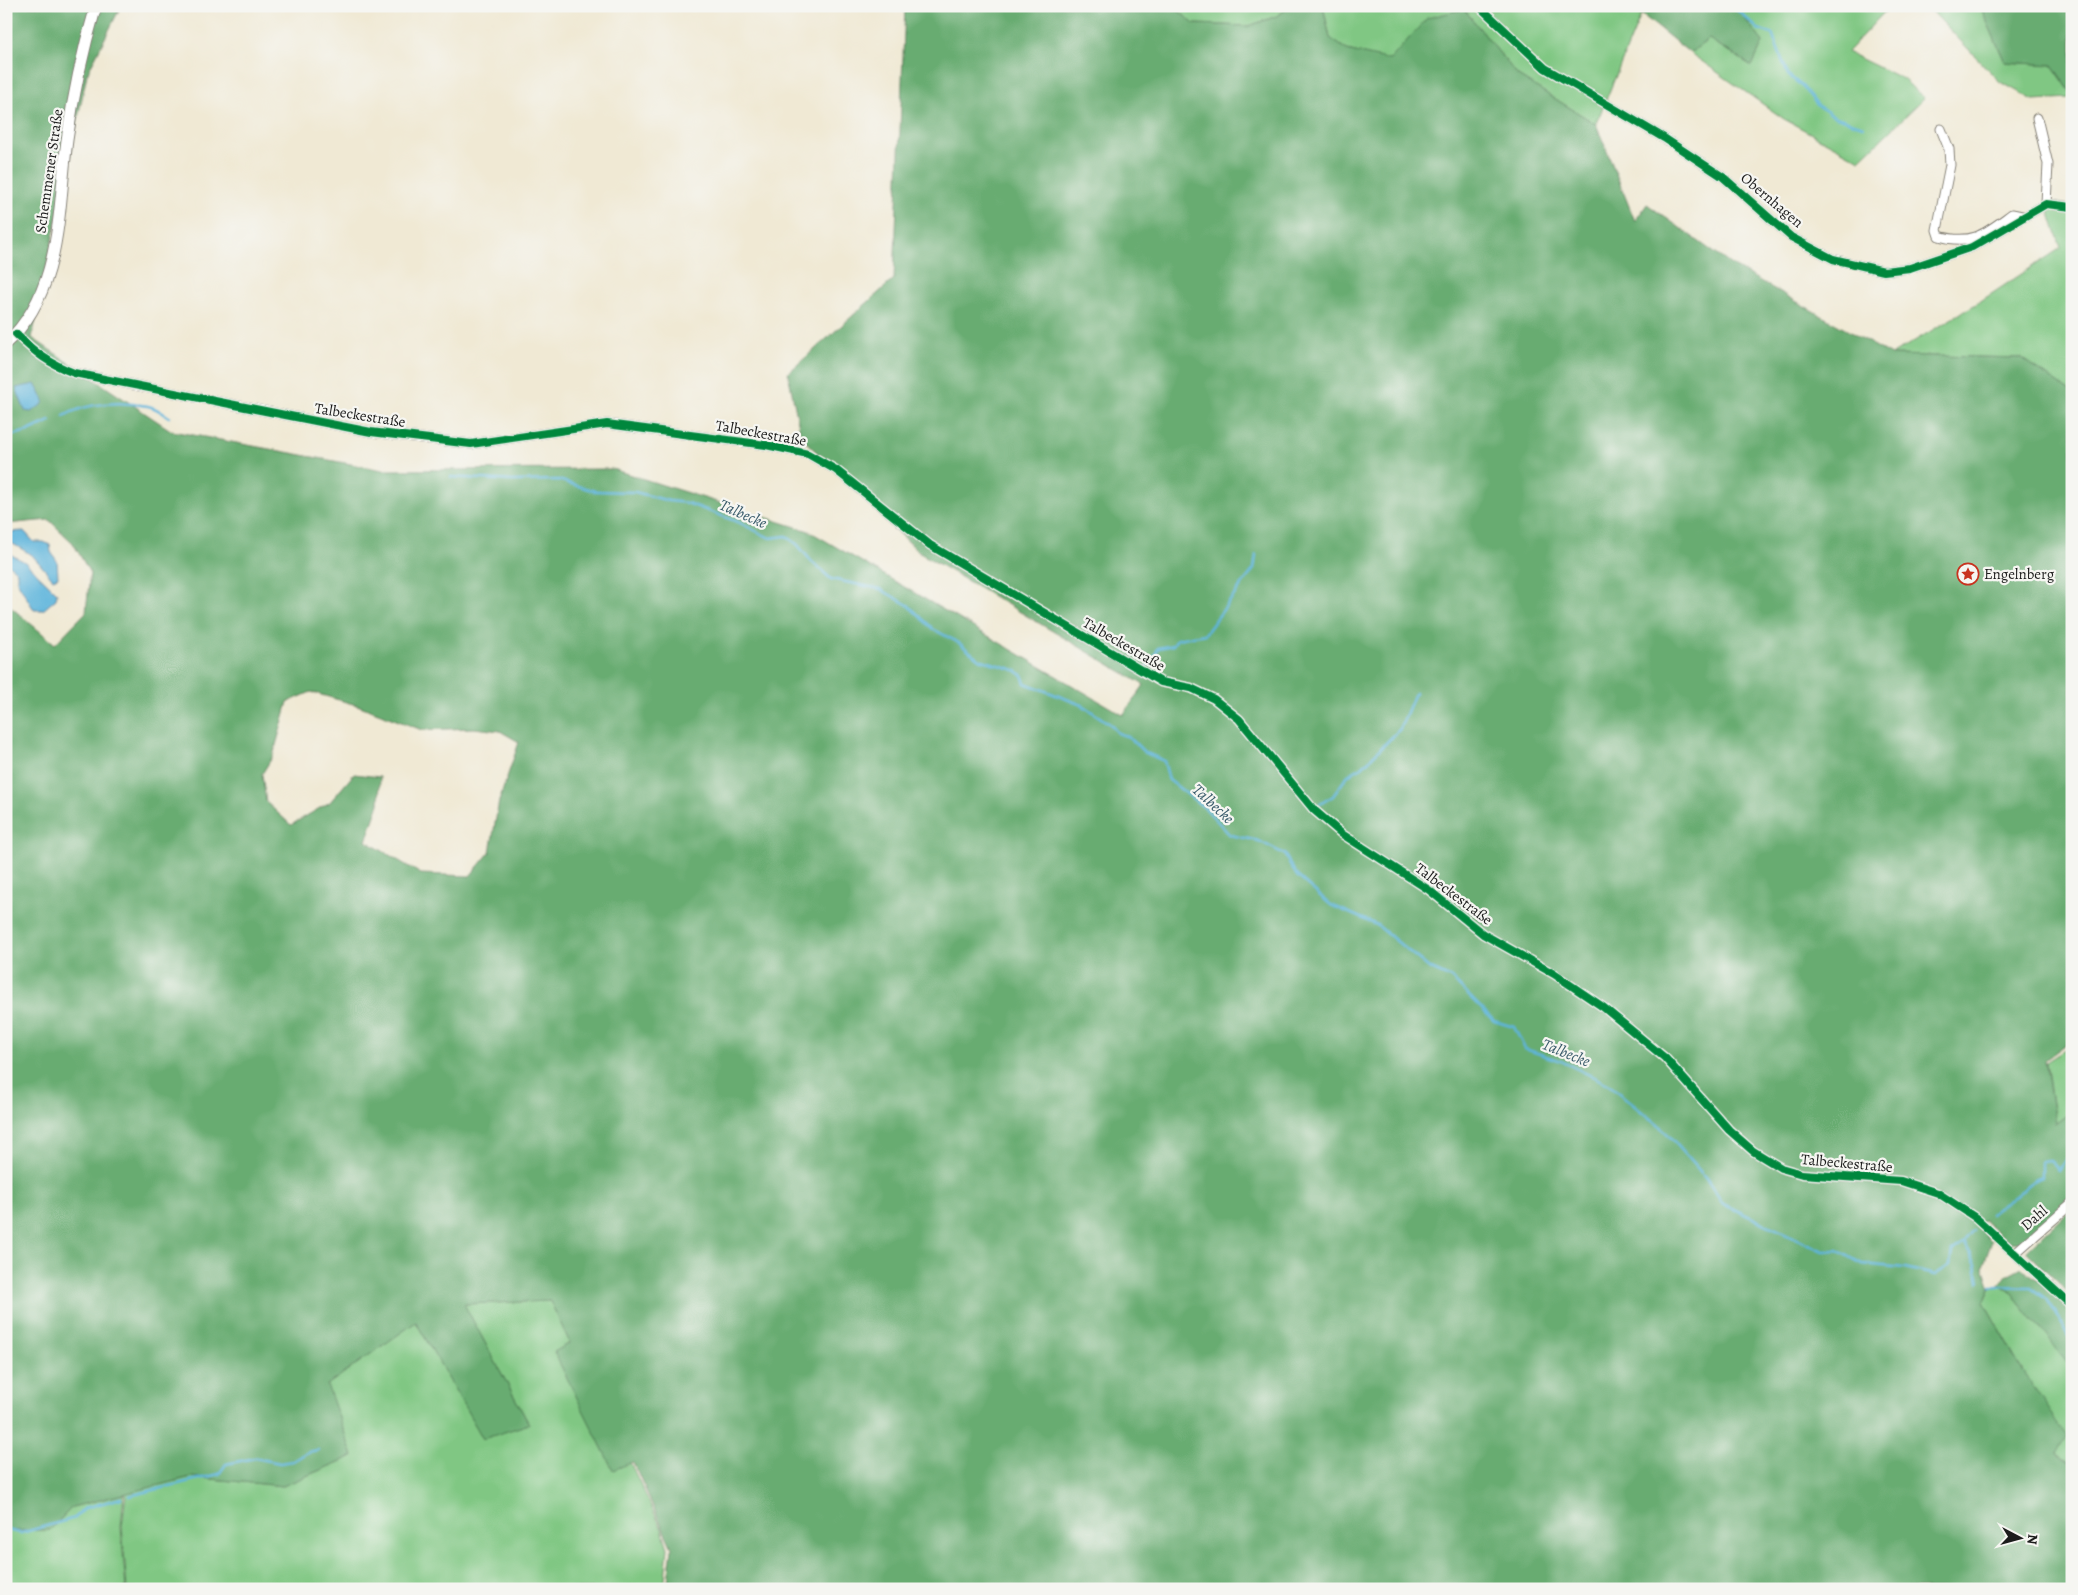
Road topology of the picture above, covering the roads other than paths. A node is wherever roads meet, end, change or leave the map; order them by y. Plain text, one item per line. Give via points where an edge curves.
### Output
1 (96, 6) edge
2 (1479, 6) edge
3 (2037, 118) dead end
4 (1941, 128) dead end
5 (2046, 204) junction
6 (2072, 207) edge
7 (2022, 216) junction
8 (16, 334) junction
9 (6, 343) edge
10 (2072, 1203) edge
11 (2015, 1253) junction
12 (2072, 1306) edge

1 - 8 main road, Schemmener Straße via 81,58 51,262 33,310
2 - 7 street, Obernhagen via 1553,73 1664,138 1722,177 1791,237 1832,258 1884,270 1910,268 1972,246
3 - 5 street via 2048,164
4 - 7 street, Obernhagen via 1949,149 1950,165 1937,230 1939,236 1961,241 1979,238 2012,214
5 - 6 street
5 - 7 street, Obernhagen
8 - 9 main road, Schemmener Straße
8 - 11 street, Talbeckestraße via 34,352 74,373 371,432 471,444 607,424 766,444 808,454 836,470 930,545 1161,682 1191,688 1214,699 1239,719 1314,810 1342,834 1429,890 1483,934 1554,974 1603,1007 1658,1051 1729,1130 1753,1151 1782,1168 1802,1174 1918,1185 1957,1205
10 - 11 street, Dahl
11 - 12 street, Talbeckestraße

